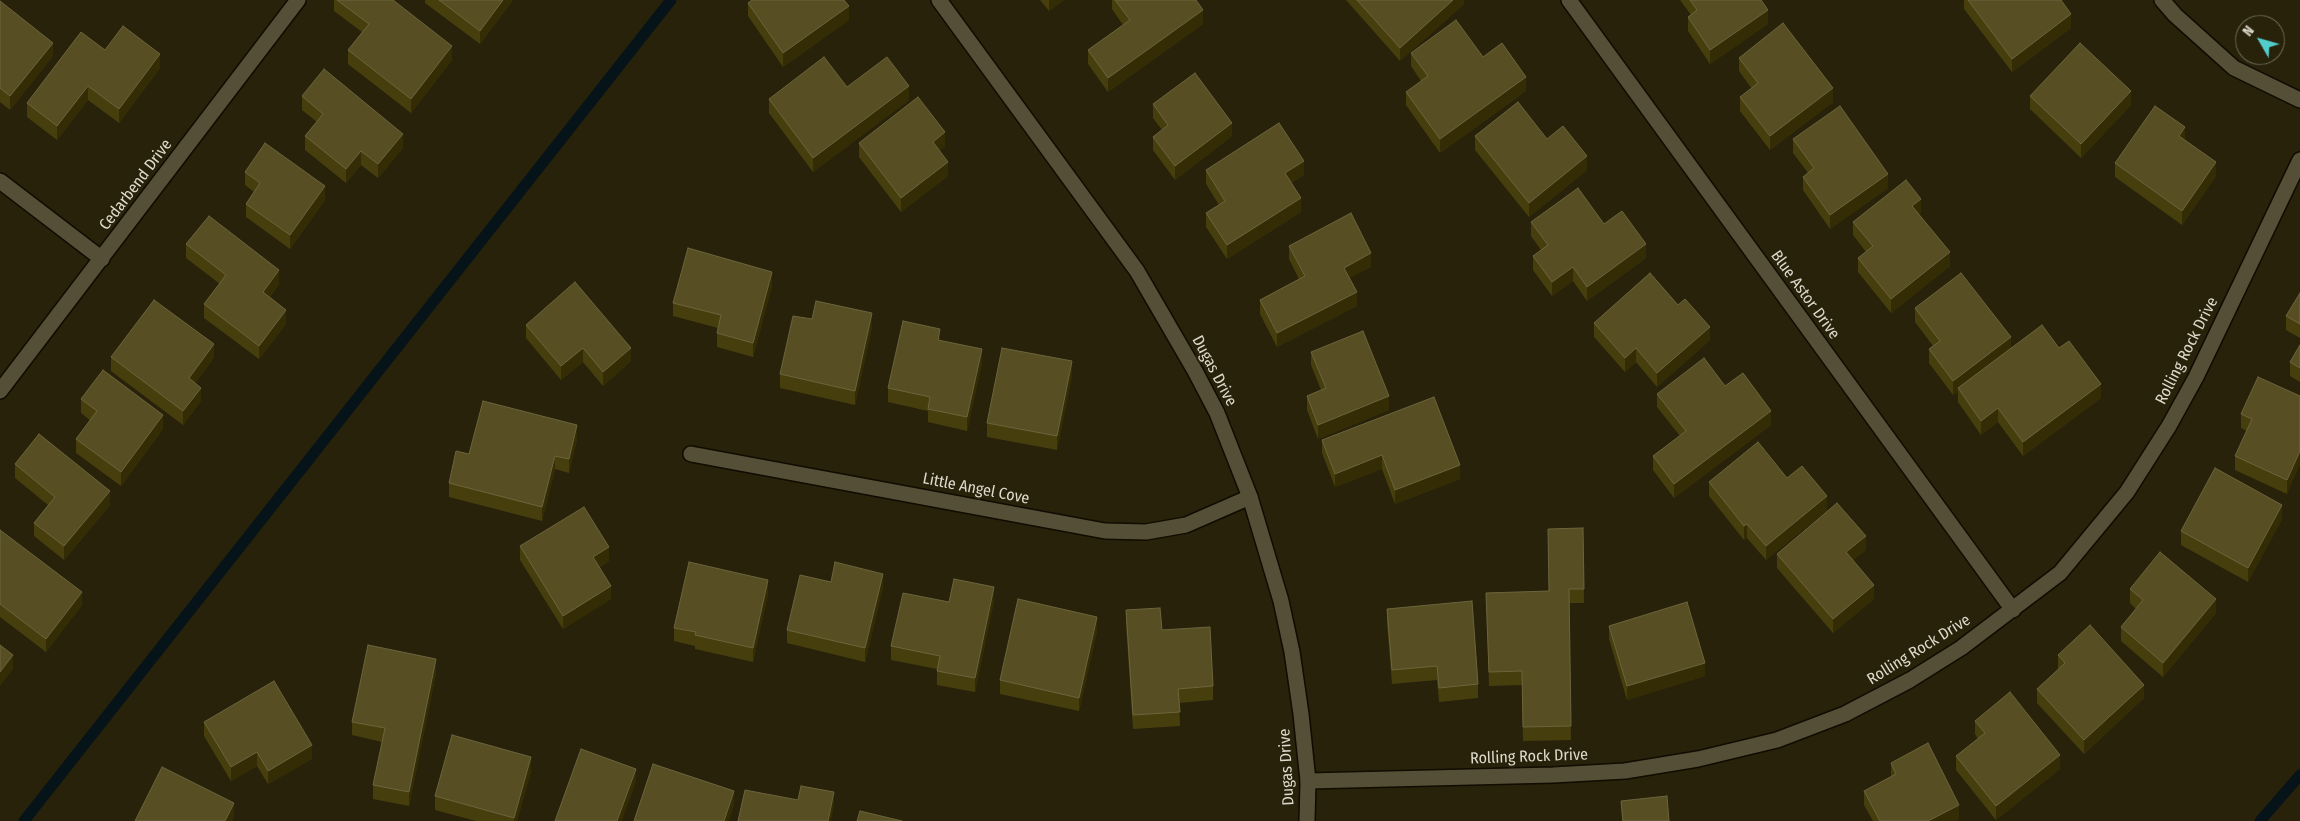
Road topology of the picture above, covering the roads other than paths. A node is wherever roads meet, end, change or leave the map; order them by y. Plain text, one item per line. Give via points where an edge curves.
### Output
1 (298, 0) edge
2 (939, 0) edge
3 (1569, 0) edge
4 (2162, 0) edge
5 (2300, 100) edge
6 (2300, 160) edge
7 (0, 181) edge
8 (102, 259) junction
9 (0, 391) edge
10 (691, 454) dead end
11 (1250, 497) junction
12 (2013, 610) junction
13 (1308, 781) junction
14 (1307, 821) edge

1 - 8 street, Cedarbend Drive
2 - 11 street, Dugas Drive via 1137,271 1217,413
3 - 12 street, Blue Astor Drive
4 - 5 street via 2234,68
6 - 12 street, Rolling Rock Drive via 2196,377 2128,492 2060,573
7 - 8 street
8 - 9 street, Cedarbend Drive
10 - 11 street, Little Angel Cove via 1105,531 1146,532 1186,525
11 - 13 street, Dugas Drive via 1268,553 1292,652
12 - 13 street, Rolling Rock Drive via 1910,680 1845,714 1777,740 1698,759 1626,771
13 - 14 street, Dugas Drive

